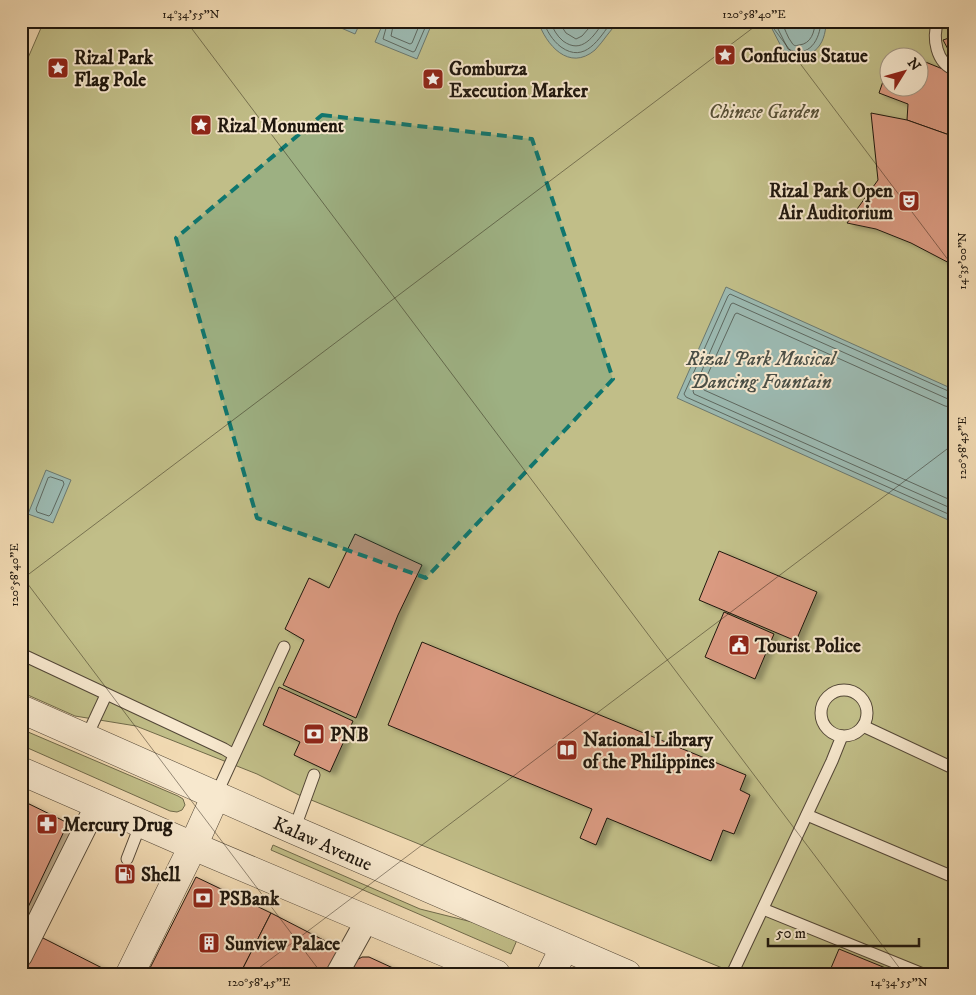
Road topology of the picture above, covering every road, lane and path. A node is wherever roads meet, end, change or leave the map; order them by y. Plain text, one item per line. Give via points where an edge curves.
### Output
1 (938, 21) edge
2 (955, 70) edge
3 (284, 647) dead end
4 (21, 654) edge
5 (106, 695) junction
6 (21, 709) edge
7 (863, 726) junction
8 (842, 736) junction
9 (86, 738) junction
10 (234, 756) junction
11 (955, 769) edge
12 (21, 771) edge
13 (314, 776) dead end
14 (216, 796) junction
15 (97, 804) junction
16 (807, 815) junction
17 (141, 823) junction
18 (294, 830) junction
19 (193, 846) junction
20 (126, 859) dead end
21 (951, 876) dead end
22 (764, 909) junction
23 (367, 920) junction
24 (564, 948) junction
25 (21, 956) edge
26 (130, 974) edge
27 (338, 974) edge
28 (496, 974) edge
29 (551, 974) edge
30 (627, 974) edge
31 (732, 974) edge
32 (923, 974) edge

1 - 2 lane via 934,41 939,55
3 - 10 lane
4 - 5 lane
5 - 9 lane
5 - 10 lane
6 - 9 street, Kalaw Avenue
7 - 8 lane via 854,734
7 - 8 lane via 867,711 860,696 846,690 833,692 821,706 822,720 830,731
7 - 11 lane
8 - 16 lane
9 - 14 street, Kalaw Avenue
10 - 14 lane
12 - 15 street
13 - 18 lane
14 - 18 street, Kalaw Avenue
14 - 19 street
15 - 17 street
15 - 25 street
16 - 21 lane
16 - 22 lane
17 - 19 street
17 - 20 lane
18 - 24 street, Kalaw Avenue
19 - 23 street
19 - 26 street via 163,898
22 - 31 lane
22 - 32 lane
23 - 27 street
23 - 28 street
24 - 29 street
24 - 30 street, Kalaw Avenue

